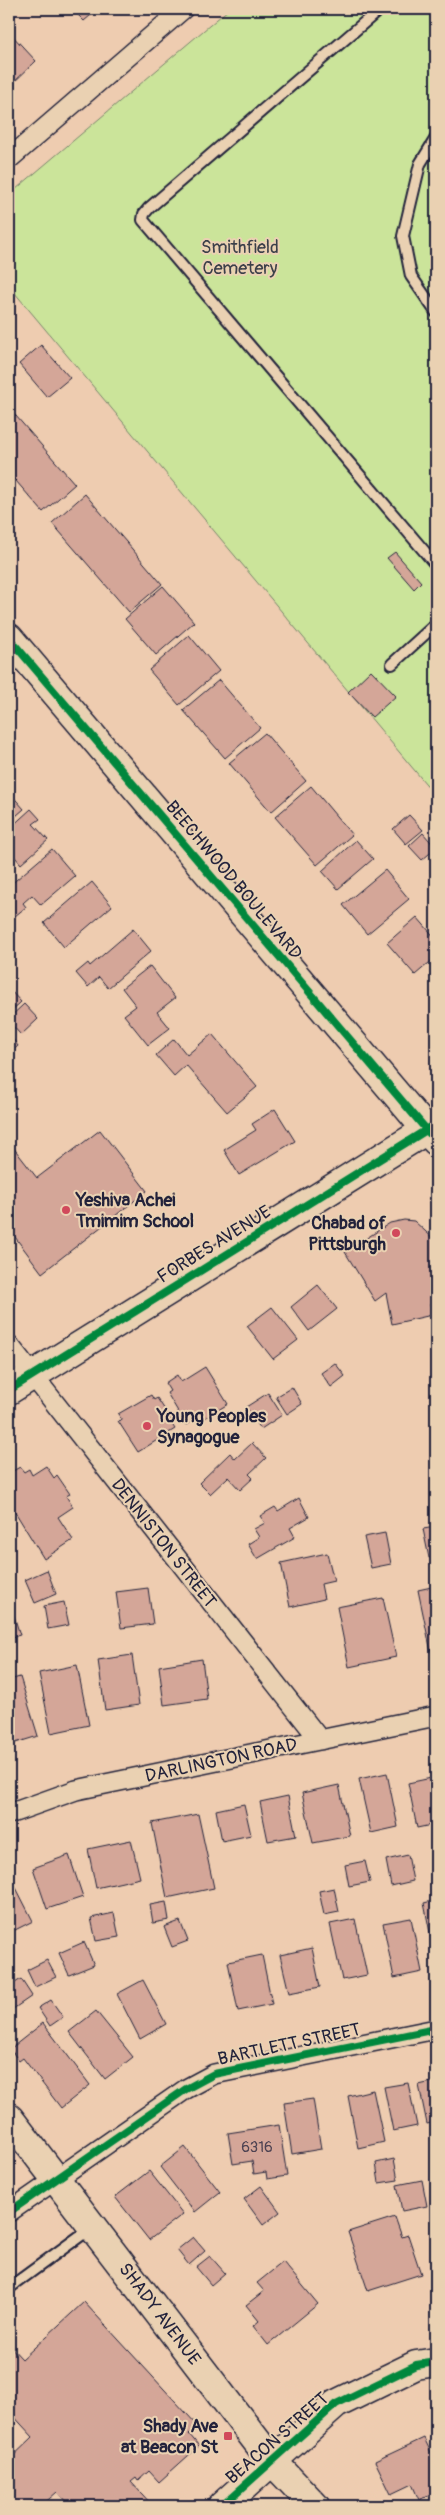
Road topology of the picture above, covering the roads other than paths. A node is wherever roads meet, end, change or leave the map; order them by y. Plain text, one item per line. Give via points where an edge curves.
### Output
1 (183, 9) edge
2 (380, 9) edge
3 (436, 138) edge
4 (9, 159) edge
5 (436, 312) edge
6 (436, 566) edge
7 (436, 624) edge
8 (9, 638) edge
9 (392, 664) dead end
10 (433, 1132) edge
11 (9, 1345) edge
12 (32, 1375) junction
13 (9, 1390) edge
14 (436, 1716) edge
15 (320, 1740) junction
16 (9, 1814) edge
17 (436, 2029) edge
18 (9, 2118) edge
19 (55, 2178) junction
20 (9, 2212) edge
21 (93, 2227) junction
22 (9, 2288) edge
23 (436, 2362) edge
24 (272, 2461) junction
25 (222, 2506) edge
26 (315, 2506) edge

1 - 4 street
2 - 6 lane via 149,208 143,220
3 - 5 lane via 420,164 403,236 410,276
7 - 9 lane
8 - 10 main road, BEECHWOOD BOULEVARD
10 - 12 main road, FORBES AVENUE
11 - 12 street, DENNISTON STREET
12 - 13 main road, FORBES AVENUE
12 - 15 street, DENNISTON STREET
14 - 15 street, DARLINGTON ROAD
15 - 16 street, DARLINGTON ROAD via 76,1790
17 - 19 street, BARTLETT STREET via 214,2074
18 - 19 main road, SHADY AVENUE
19 - 20 street, BARTLETT STREET
19 - 21 main road, SHADY AVENUE
21 - 22 lane
21 - 24 main road, SHADY AVENUE
23 - 24 main road, BEACON STREET via 416,2365 336,2404
24 - 25 main road, BEACON STREET
24 - 26 main road, SHADY AVENUE

